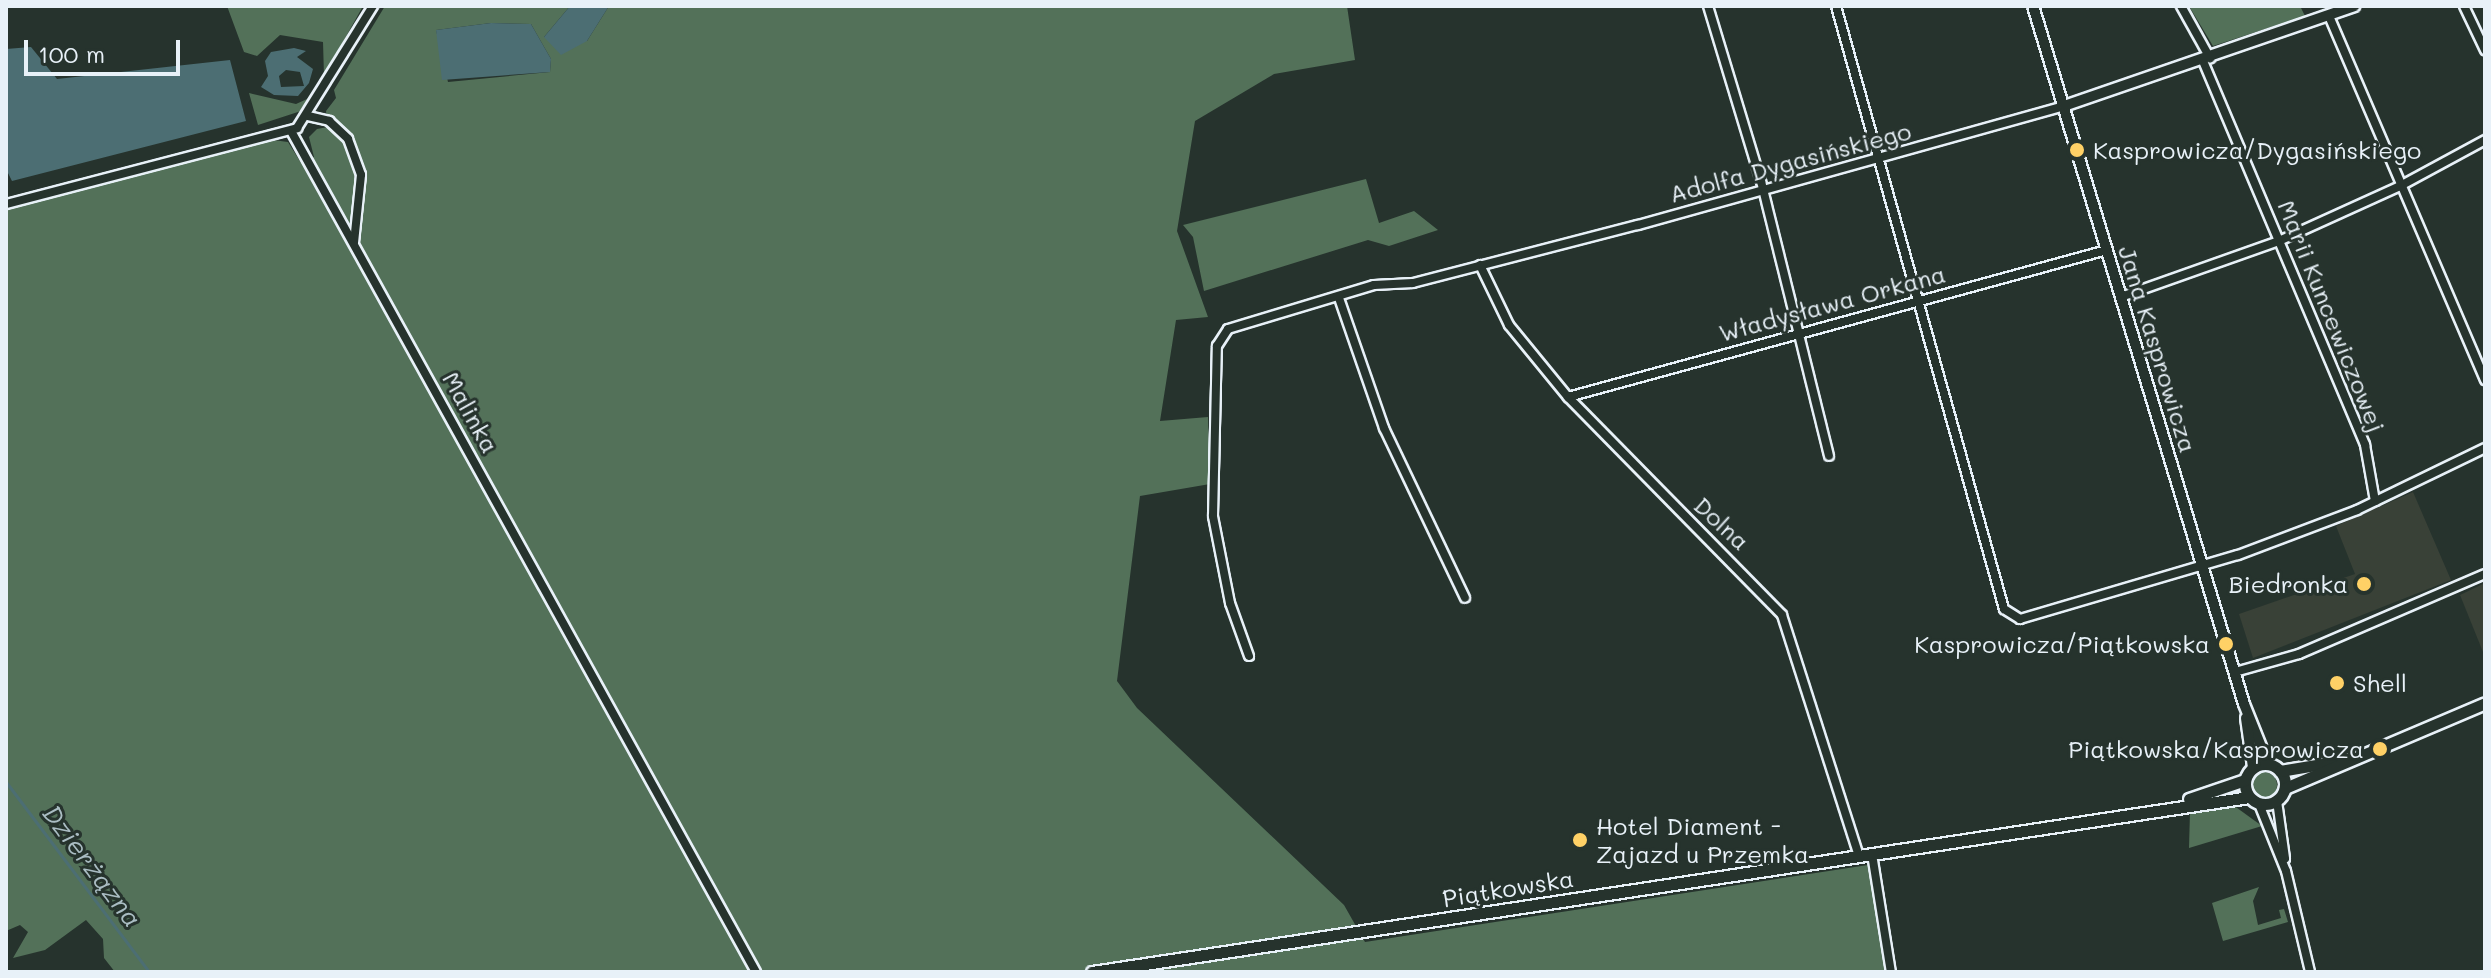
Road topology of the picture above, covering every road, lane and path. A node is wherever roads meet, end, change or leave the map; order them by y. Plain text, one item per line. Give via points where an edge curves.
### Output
1 (373, 6) edge
2 (1708, 6) edge
3 (1836, 6) edge
4 (2033, 6) edge
5 (2181, 6) edge
6 (2354, 6) edge
7 (2464, 6) edge
8 (2329, 16) junction
9 (2485, 50) edge
10 (2206, 60) junction
11 (2064, 106) junction
12 (308, 116) junction
13 (291, 131) junction
14 (2485, 140) edge
15 (1876, 158) junction
16 (2400, 186) junction
17 (1760, 190) junction
18 (6, 204) edge
19 (2279, 241) junction
20 (354, 243) junction
21 (2107, 250) junction
22 (1480, 265) junction
23 (2121, 297) junction
24 (1339, 298) junction
25 (1915, 302) junction
26 (1797, 334) junction
27 (2485, 380) edge
28 (1568, 397) junction
29 (2485, 448) edge
30 (1829, 456) dead end
31 (2375, 501) junction
32 (2203, 565) junction
33 (2485, 574) edge
34 (1465, 598) dead end
35 (1249, 656) dead end
36 (2235, 672) junction
37 (2485, 703) edge
38 (2244, 704) junction
39 (2358, 757) junction
40 (2268, 764) junction
41 (2253, 767) junction
42 (2280, 771) junction
43 (2245, 780) junction
44 (2285, 788) junction
45 (2254, 801) junction
46 (2277, 801) junction
47 (2166, 806) junction
48 (1872, 854) junction
49 (1859, 856) junction
50 (2286, 871) junction
51 (756, 972) edge
52 (1092, 972) edge
53 (1891, 972) edge
54 (2310, 972) edge

1 - 12 street
2 - 17 street
3 - 15 street via 1880,150
4 - 11 street, Jana Kasprowicza
5 - 10 street, Marii Kuncewiczowej
6 - 8 street, Adolfa Dygasińskiego
7 - 9 street
8 - 10 street, Adolfa Dygasińskiego
8 - 16 street
10 - 11 street, Adolfa Dygasińskiego
10 - 19 street, Marii Kuncewiczowej
11 - 15 street, Adolfa Dygasińskiego
11 - 21 street, Jana Kasprowicza
12 - 13 street
12 - 20 street via 329,121 348,139 361,175
13 - 18 street
13 - 20 street, Malinka
14 - 16 street
15 - 17 street, Adolfa Dygasińskiego
15 - 25 street
16 - 19 street
16 - 27 street
17 - 22 street, Adolfa Dygasińskiego
17 - 26 street
19 - 23 street
19 - 31 street, Marii Kuncewiczowej via 2365,445
20 - 51 street, Malinka
21 - 23 street, Jana Kasprowicza
21 - 25 street, Władysława Orkana
22 - 24 street, Adolfa Dygasińskiego via 1413,283 1374,285
22 - 28 street, Dolna via 1509,325
23 - 32 street, Jana Kasprowicza
24 - 34 street via 1384,428
24 - 35 street, Adolfa Dygasińskiego via 1228,329 1217,346 1213,516 1230,603
25 - 26 street, Władysława Orkana
25 - 32 street via 2004,609 2020,619
26 - 28 street, Władysława Orkana
26 - 30 street
28 - 49 street, Dolna via 1782,615
29 - 31 street
31 - 32 street
32 - 36 street, Jana Kasprowicza
33 - 36 street via 2299,654
36 - 38 street, Jana Kasprowicza
37 - 39 main road
38 - 40 street, Jana Kasprowicza
38 - 41 street, Jana Kasprowicza
39 - 42 main road
39 - 44 main road
40 - 41 main road
40 - 42 main road
41 - 43 main road
42 - 44 main road
43 - 45 main road
43 - 47 main road, Piątkowska
44 - 46 main road
45 - 46 main road
45 - 47 main road, Piątkowska
45 - 50 street
46 - 50 street
47 - 48 main road, Piątkowska
48 - 49 main road, Piątkowska
48 - 53 street
49 - 52 main road, Piątkowska
50 - 54 street

